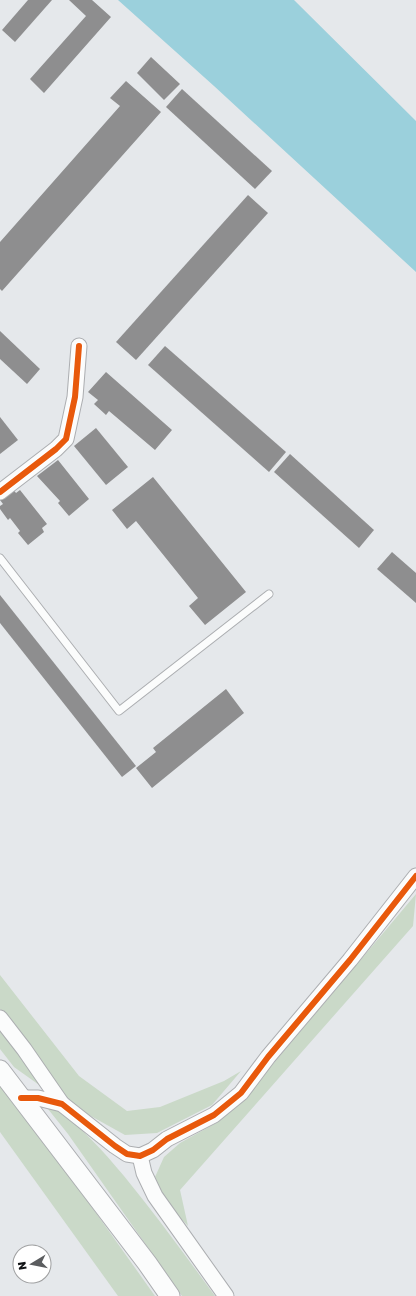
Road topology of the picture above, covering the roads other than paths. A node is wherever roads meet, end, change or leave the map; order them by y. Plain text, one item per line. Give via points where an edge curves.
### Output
1 (79, 346) dead end
2 (0, 492) edge
3 (0, 558) edge
4 (269, 594) dead end
5 (416, 876) edge
6 (0, 1018) edge
7 (0, 1070) edge
8 (21, 1098) junction
9 (62, 1104) junction
10 (140, 1156) junction
11 (170, 1296) edge
12 (226, 1296) edge

1 - 2 street via 75,397 66,439
3 - 4 lane via 119,711
5 - 10 street via 350,960 268,1056 241,1093 214,1115
6 - 9 street
7 - 8 street
8 - 9 street via 38,1098
8 - 11 street
9 - 10 street via 115,1146 127,1154
10 - 12 street via 144,1173 155,1196

